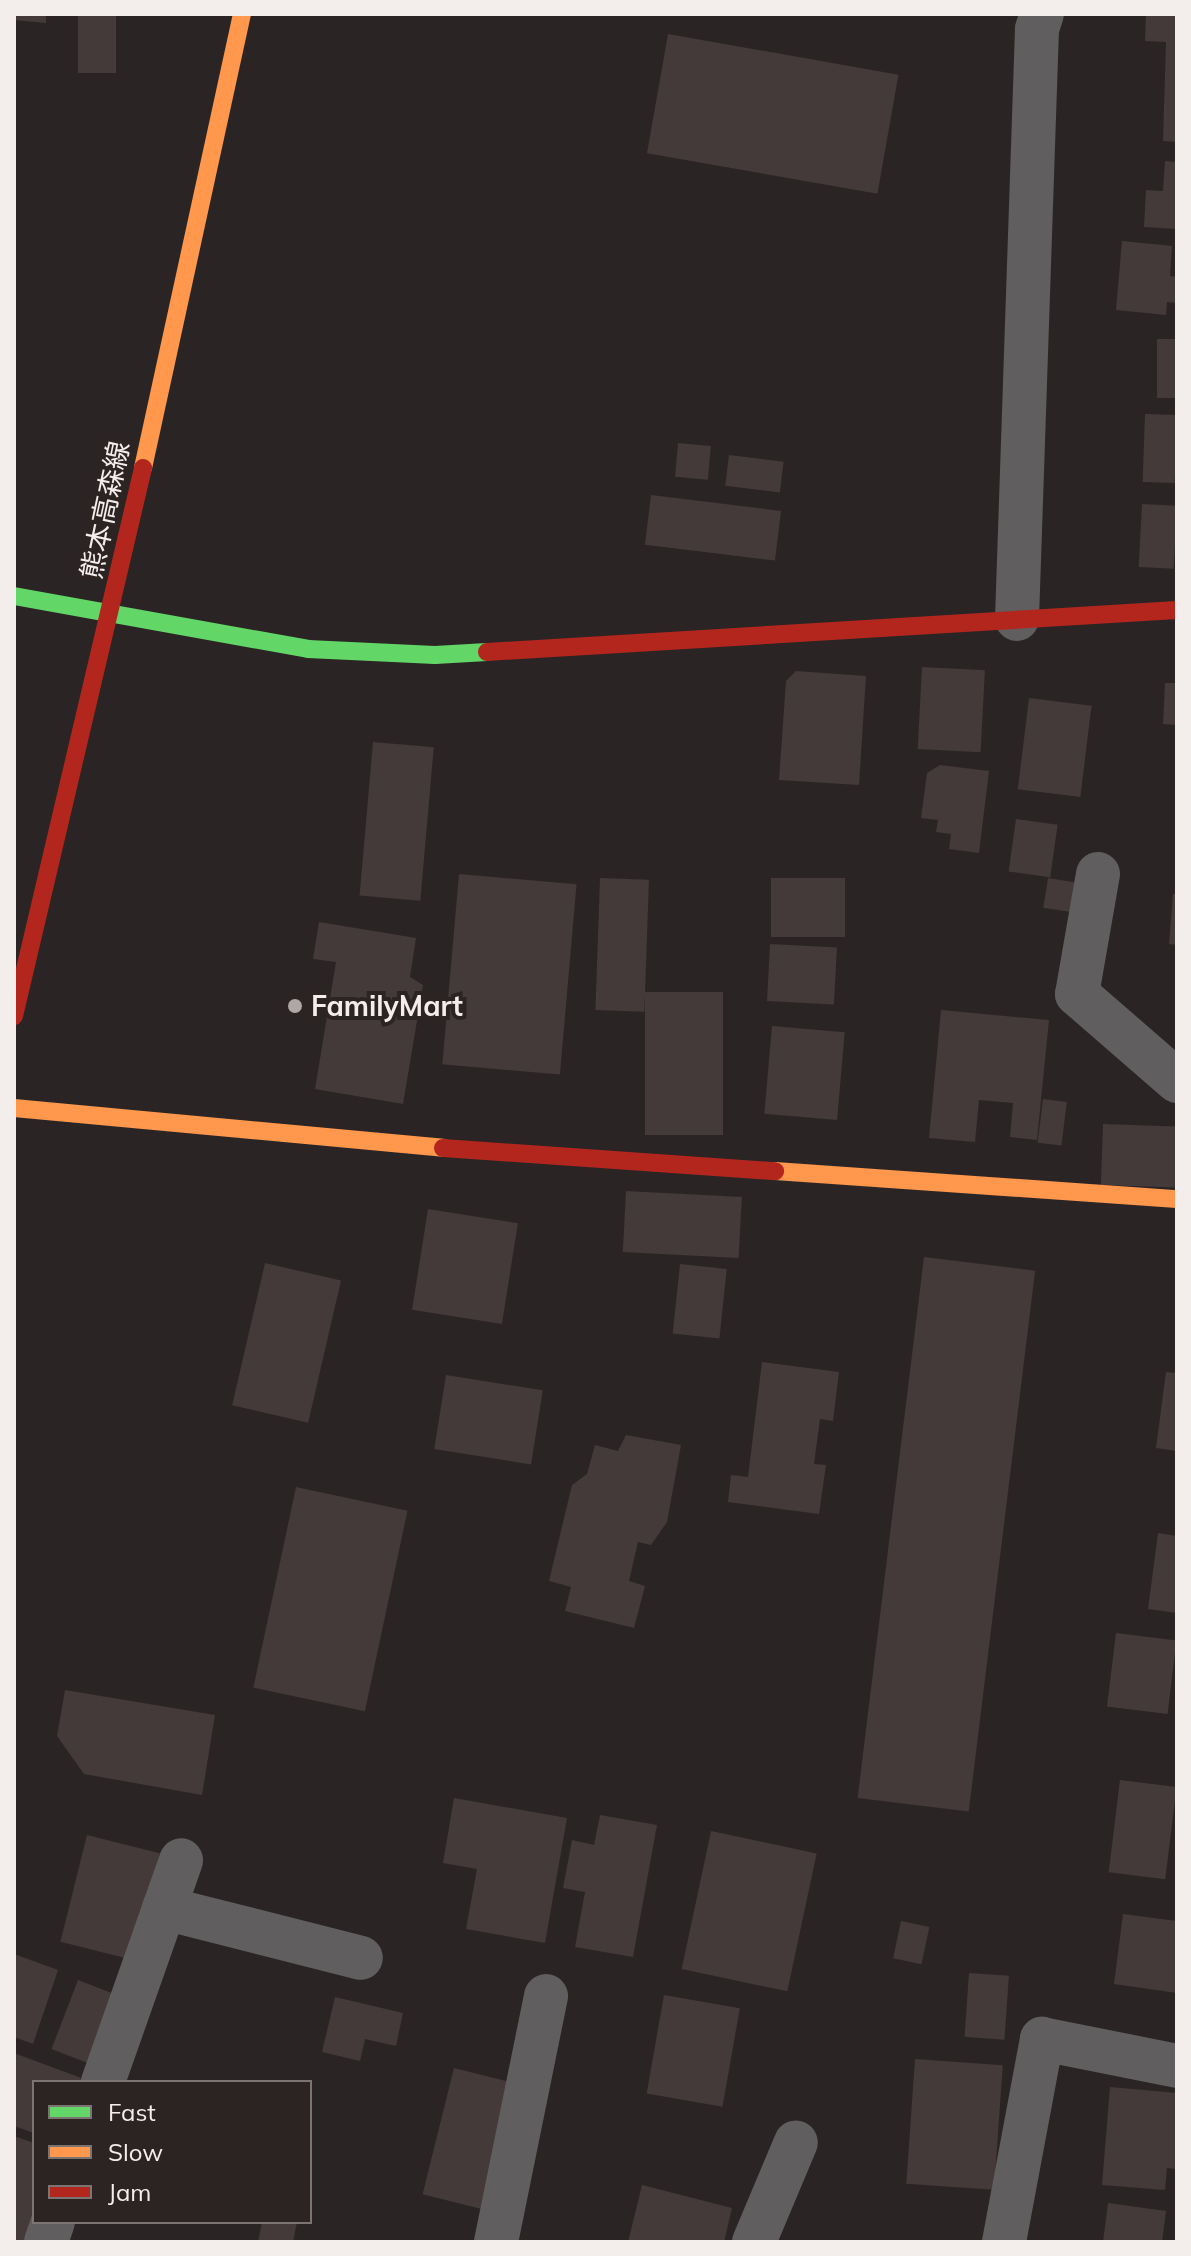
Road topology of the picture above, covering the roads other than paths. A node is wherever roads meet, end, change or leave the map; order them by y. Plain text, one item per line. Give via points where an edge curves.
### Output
1 (242, 14) edge
2 (1042, 14) edge
3 (14, 596) edge
4 (1177, 610) edge
5 (112, 611) junction
6 (1017, 619) junction
7 (1098, 874) dead end
8 (14, 1016) edge
9 (1177, 1081) edge
10 (14, 1108) edge
11 (1177, 1199) edge
12 (181, 1860) dead end
13 (164, 1908) junction
14 (361, 1958) dead end
15 (546, 1996) dead end
16 (1177, 2066) edge
17 (104, 2080) edge
18 (796, 2142) dead end
19 (496, 2242) edge
20 (754, 2242) edge
21 (1004, 2242) edge

1 - 5 street, 熊本高森線
2 - 6 street via 1037,29
3 - 5 street
4 - 6 street
5 - 6 street via 308,649 435,655
5 - 8 street, 熊本高森線
7 - 9 street via 1077,994
10 - 11 street via 447,1148
12 - 13 street
13 - 14 street
13 - 17 street
15 - 19 street
16 - 21 street via 1042,2039
18 - 20 street

